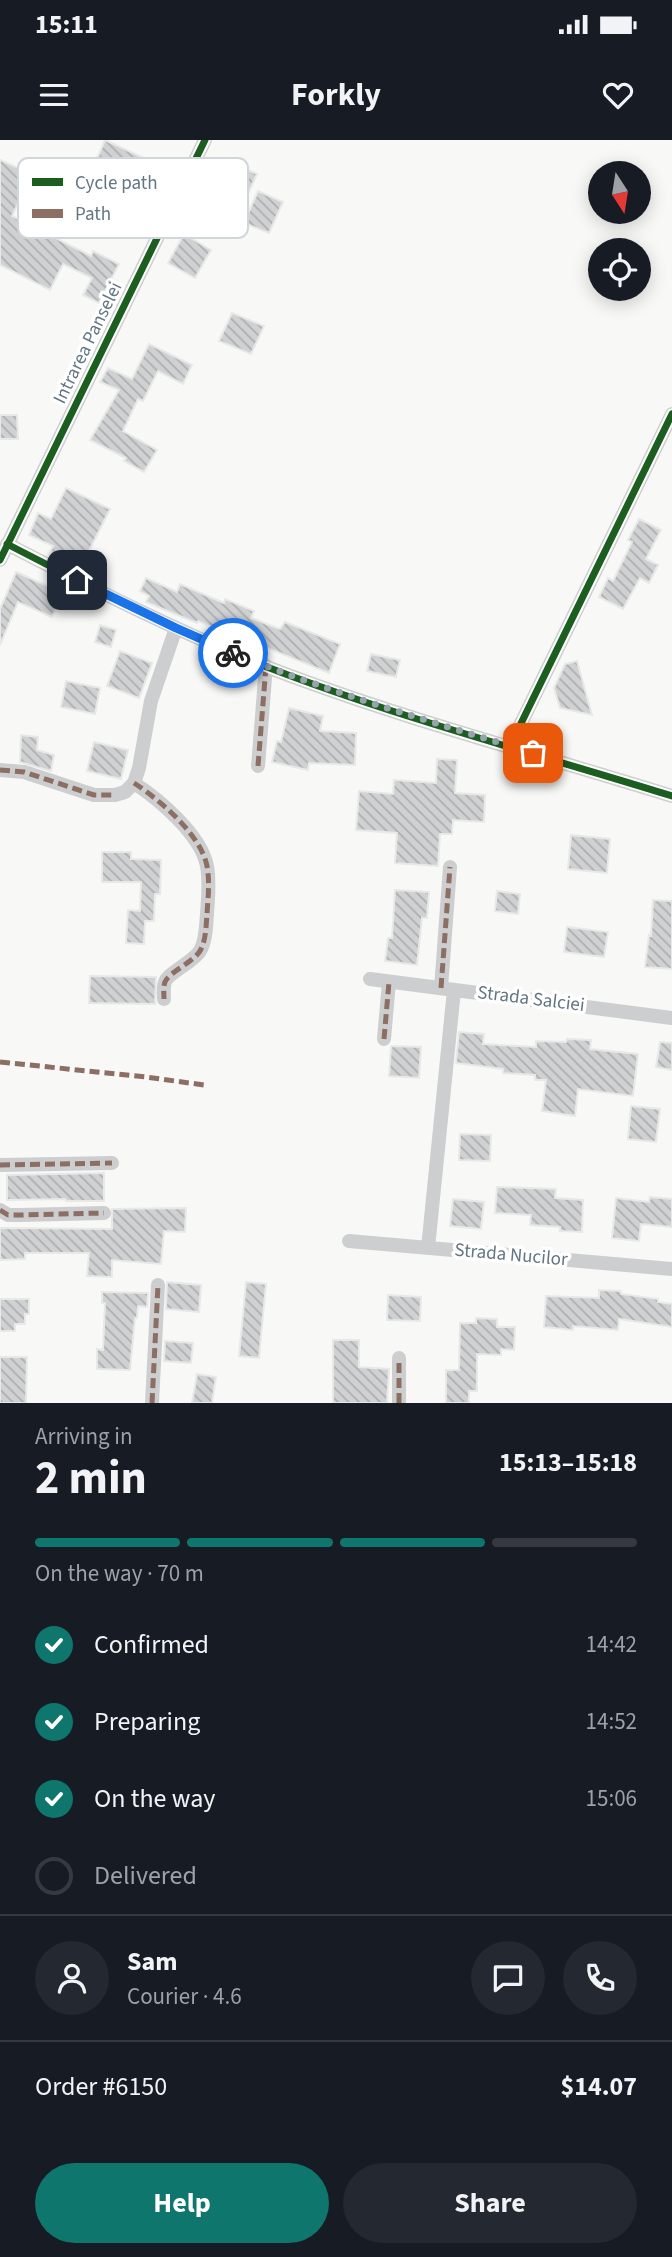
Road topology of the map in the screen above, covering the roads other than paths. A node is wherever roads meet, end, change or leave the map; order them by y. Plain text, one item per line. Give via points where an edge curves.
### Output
1 (205, 140) edge
2 (196, 158) edge
3 (157, 238) edge
4 (672, 414) edge
5 (8, 544) junction
6 (0, 560) edge
7 (176, 628) junction
8 (266, 667) junction
9 (510, 746) junction
10 (258, 766) dead end
11 (0, 770) edge
12 (134, 783) junction
13 (672, 796) edge
14 (450, 867) dead end
15 (370, 979) dead end
16 (389, 982) junction
17 (447, 989) junction
18 (164, 999) dead end
19 (672, 1017) edge
20 (384, 1039) dead end
21 (112, 1163) dead end
22 (0, 1165) edge
23 (0, 1210) edge
24 (104, 1213) dead end
25 (349, 1241) dead end
26 (428, 1248) junction
27 (672, 1269) edge
28 (158, 1284) dead end
29 (399, 1358) dead end
30 (152, 1403) edge
31 (399, 1403) edge

1 - 2 street, Intrarea Panselei
3 - 5 street, Intrarea Panselei
4 - 9 street
5 - 6 street, Intrarea Panselei
5 - 7 street
7 - 8 street
7 - 12 street via 151,701
8 - 9 street
8 - 10 street
9 - 13 street
11 - 12 street via 24,772 94,795 125,793
12 - 18 street via 180,822 202,849 207,865 202,947 170,975
14 - 17 street
15 - 16 street, Strada Salciei
16 - 17 street, Strada Salciei
16 - 20 street
17 - 19 street, Strada Salciei
17 - 26 street
21 - 22 street
23 - 24 street via 20,1216
25 - 26 street, Strada Nucilor
26 - 27 street, Strada Nucilor
28 - 30 street
29 - 31 street

